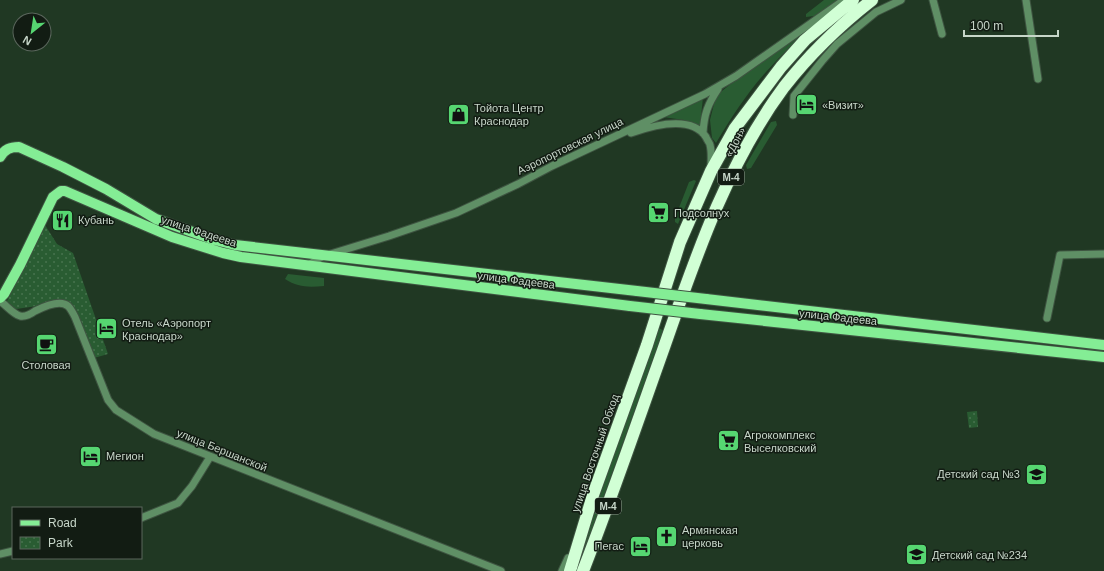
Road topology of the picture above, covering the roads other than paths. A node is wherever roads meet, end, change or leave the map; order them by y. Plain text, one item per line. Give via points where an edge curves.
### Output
1 (844, 0) edge
2 (853, 0) edge
3 (872, 0) edge
4 (901, 0) edge
5 (933, 0) edge
6 (1026, 0) edge
7 (942, 34) dead end
8 (1038, 79) dead end
9 (720, 86) junction
10 (793, 115) dead end
11 (703, 133) junction
12 (619, 136) junction
13 (0, 157) edge
14 (711, 171) junction
15 (115, 195) junction
16 (110, 210) junction
17 (283, 250) junction
18 (295, 252) junction
19 (349, 253) junction
20 (1104, 254) edge
21 (324, 256) junction
22 (283, 261) junction
23 (294, 263) junction
24 (308, 265) junction
25 (594, 286) junction
26 (0, 300) edge
27 (593, 301) junction
28 (1047, 318) dead end
29 (1101, 344) edge
30 (647, 345) joint
31 (1101, 357) edge
32 (210, 457) junction
33 (142, 518) edge
34 (584, 523) junction
35 (12, 551) edge
36 (0, 554) edge
37 (501, 571) edge
38 (562, 571) edge
39 (570, 571) edge
40 (583, 571) edge

1 - 9 street, Аэропортовская улица
2 - 14 highway, «Дон» / М-4 via 805,40 781,67 735,128
3 - 40 highway, «Дон» / М-4 via 817,49 784,87 751,137 718,203 685,287
4 - 10 street via 876,12 837,44 794,96
5 - 7 street
6 - 8 street
9 - 11 street via 708,106
9 - 12 street, Аэропортовская улица
11 - 12 street via 687,125 662,124
11 - 14 street via 710,144
12 - 19 street, Аэропортовская улица via 456,213 388,236
13 - 15 main road, улица Фадеева via 12,147 19,148 63,167
14 - 30 highway, «Дон» / М-4 via 680,242
15 - 16 main road
15 - 17 main road, улица Фадеева via 156,219 215,240 235,245
16 - 22 main road, улица Фадеева via 198,246 241,257
16 - 26 main road, улица Фадеева via 69,192 60,191 56,194
17 - 18 main road, улица Фадеева
17 - 22 main road via 286,254
18 - 21 main road, улица Фадеева
18 - 23 main road via 290,259
19 - 21 main road, улица Фадеева
19 - 25 main road, улица Фадеева
20 - 28 street via 1060,255
21 - 24 street
22 - 23 main road, улица Фадеева
23 - 24 main road, улица Фадеева
24 - 27 main road, улица Фадеева
25 - 27 main road via 597,294
25 - 29 main road, улица Фадеева, bridge
26 - 32 street, улица Бершанской via 21,316 57,304 68,305 108,400 116,410 154,434
27 - 31 main road, улица Фадеева, bridge
29 - 31 main road via 1094,351
30 - 34 highway, улица Восточный Обход / М-4
32 - 33 street via 192,486 178,502
32 - 37 street, улица Бершанской
34 - 38 street
34 - 39 highway, улица Восточный Обход / М-4
35 - 36 street

